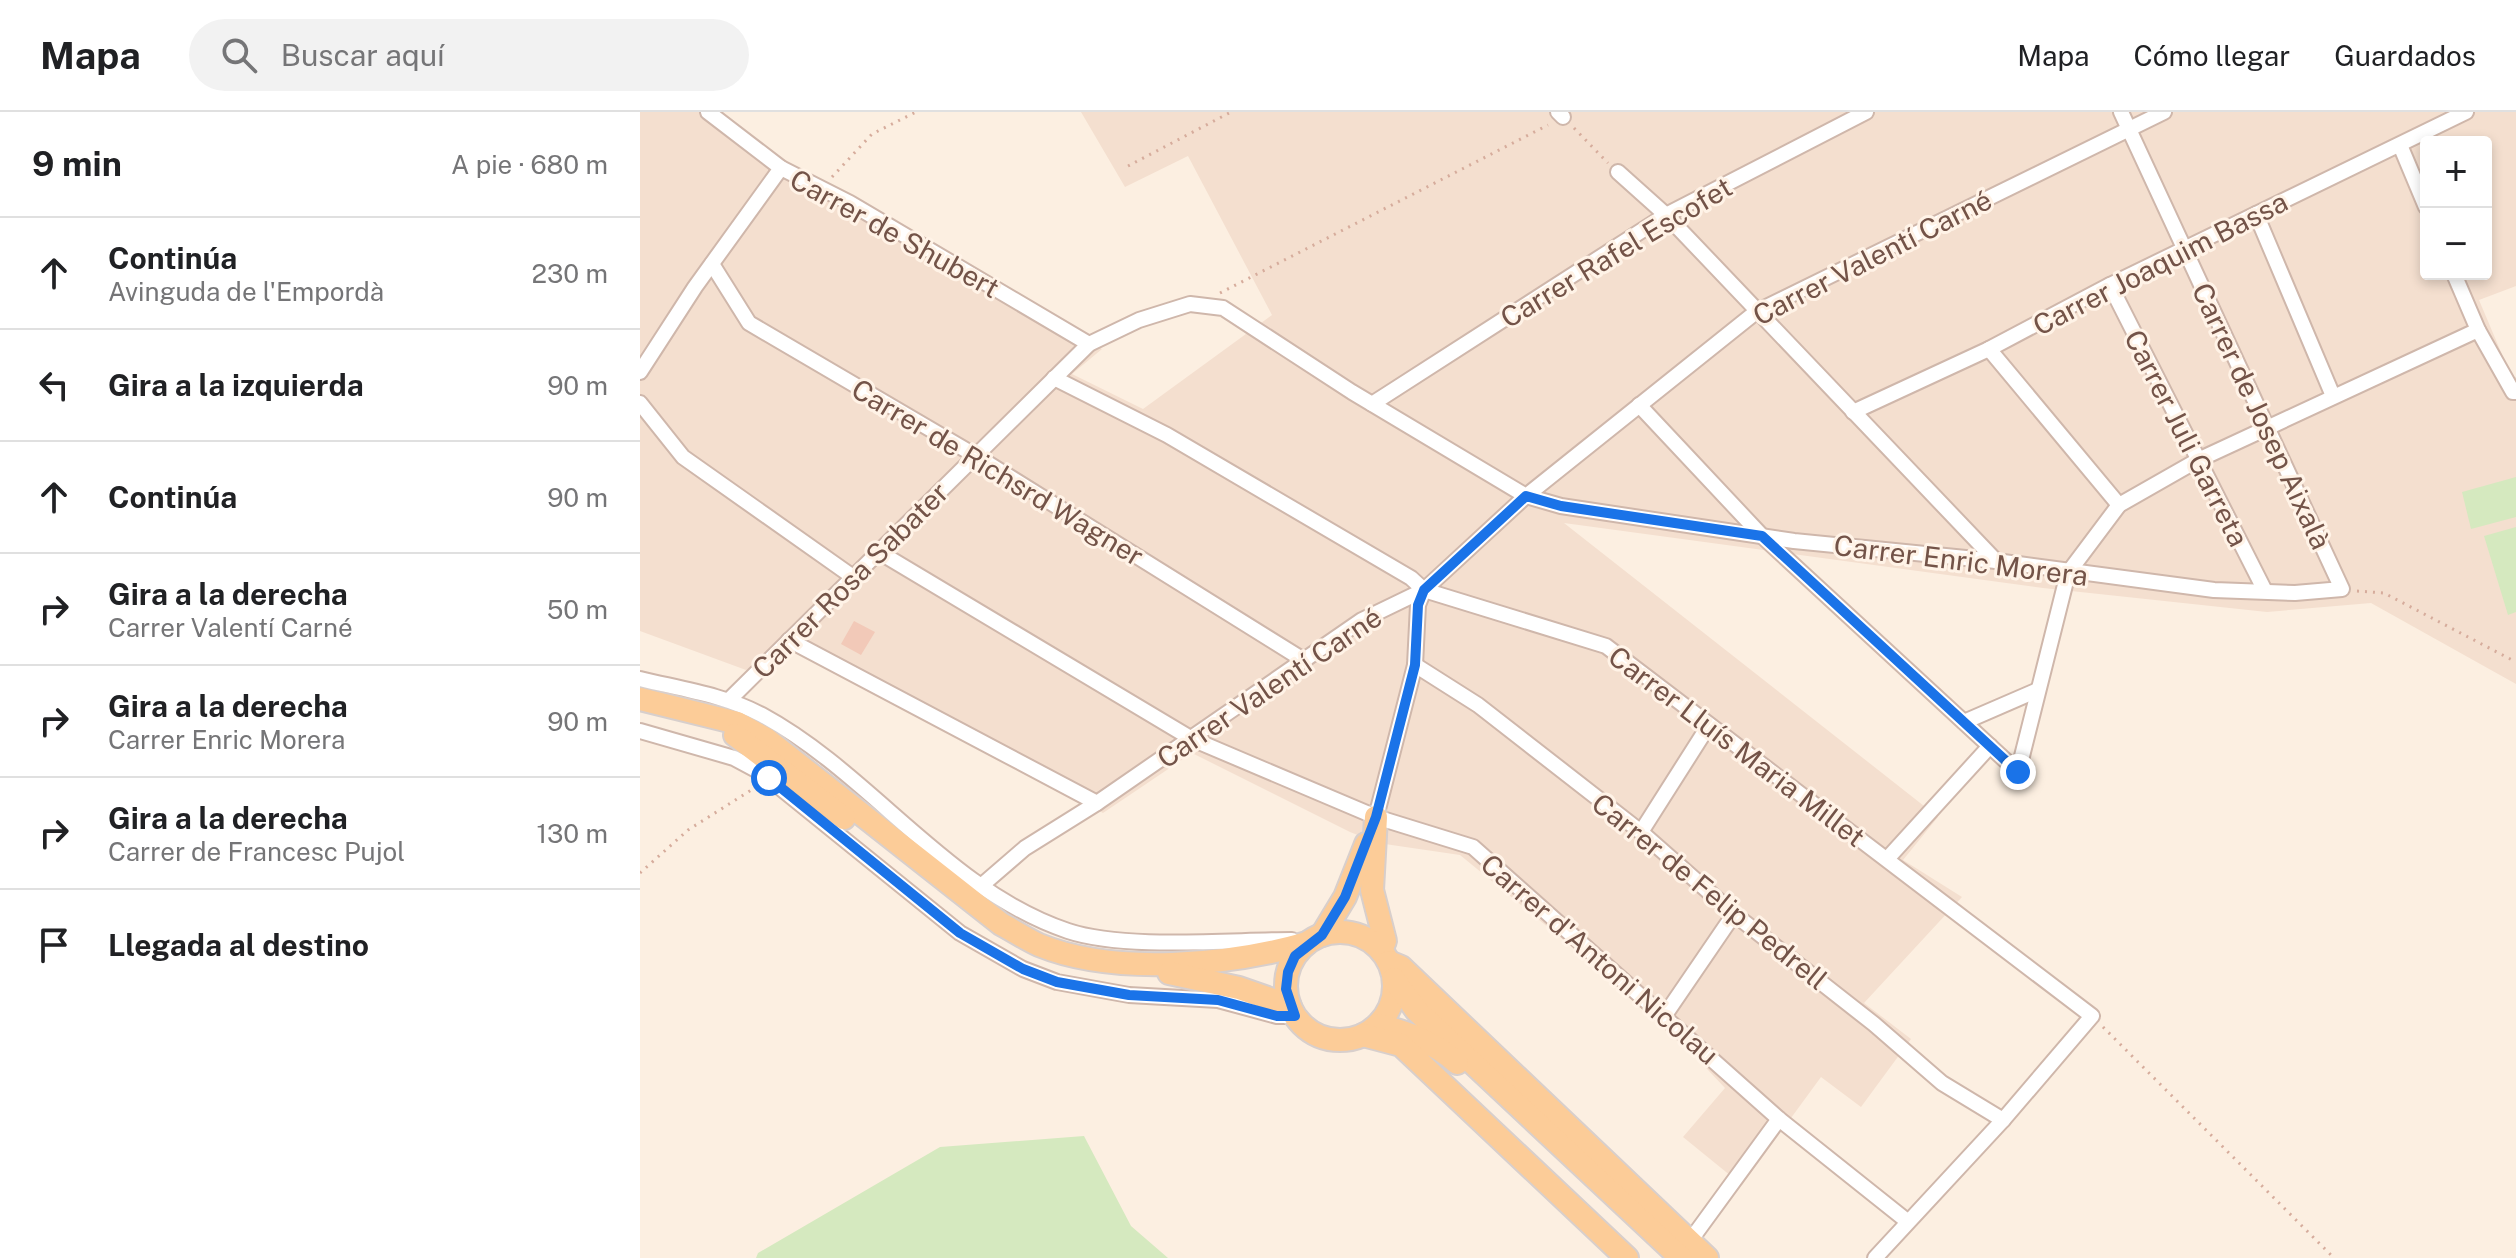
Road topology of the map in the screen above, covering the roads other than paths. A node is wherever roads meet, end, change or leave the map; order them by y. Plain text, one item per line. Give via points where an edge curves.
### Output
1 (708, 112) edge
2 (1866, 112) edge
3 (2121, 112) edge
4 (2164, 112) edge
5 (2466, 112) edge
6 (2129, 130) junction
7 (2400, 145) junction
8 (781, 168) junction
9 (1618, 172) road end
10 (2420, 193) edge
11 (2256, 214) junction
12 (1666, 215) junction
13 (2184, 248) junction
14 (712, 264) junction
15 (2457, 280) edge
16 (2110, 285) junction
17 (1205, 306) joint
18 (1756, 312) junction
19 (2478, 330) junction
20 (1089, 344) junction
21 (1989, 349) junction
22 (640, 372) edge
23 (1054, 378) junction
24 (2516, 392) edge
25 (2333, 396) junction
26 (640, 403) edge
27 (1372, 404) junction
28 (1639, 405) junction
29 (1853, 412) junction
30 (2267, 428) junction
31 (976, 456) junction
32 (2198, 460) junction
33 (1526, 496) junction
34 (2119, 505) junction
35 (1762, 536) junction
36 (879, 552) junction
37 (1996, 561) junction
38 (2068, 573) junction
39 (853, 577) junction
40 (2342, 589) joint
41 (1424, 590) junction
42 (2265, 591) junction
43 (789, 640) junction
44 (1305, 661) junction
45 (1415, 665) junction
46 (640, 679) edge
47 (2038, 690) junction
48 (640, 699) edge
49 (729, 700) junction
50 (640, 711) edge
51 (1964, 722) junction
52 (1709, 725) junction
53 (640, 731) edge
54 (1192, 739) junction
55 (1990, 746) junction
56 (1097, 803) junction
57 (1376, 817) junction
58 (1641, 832) junction
59 (1887, 859) junction
60 (981, 886) junction
61 (1734, 914) junction
62 (1314, 939) junction
63 (1388, 963) junction
64 (1293, 1011) junction
65 (1665, 1015) junction
66 (1370, 1030) junction
67 (1779, 1119) junction
68 (2003, 1120) junction
69 (1907, 1221) junction
70 (1685, 1250) edge
71 (1627, 1258) edge
72 (1665, 1258) edge
73 (1707, 1258) edge
74 (1875, 1258) edge

1 - 8 street, Carrer de Shubert
2 - 12 street, Carrer Rafel Escofet
3 - 6 street, Carrer de Josep Aixalà
4 - 6 street, Carrer Valentí Carné
5 - 7 street, Carrer Joaquim Bassa
6 - 13 street, Carrer de Josep Aixalà
6 - 18 street, Carrer Valentí Carné
7 - 10 street
7 - 11 street, Carrer Joaquim Bassa
8 - 14 street
8 - 20 street, Carrer de Shubert
9 - 12 street
11 - 13 street, Carrer Joaquim Bassa
11 - 25 street
12 - 18 street
12 - 27 street, Carrer Rafel Escofet
13 - 16 street, Carrer Joaquim Bassa
13 - 30 street, Carrer de Josep Aixalà
14 - 22 street
14 - 31 street, Carrer de Richsrd Wagner via 749,323
15 - 19 street
16 - 21 street, Carrer Joaquim Bassa
16 - 32 street, Carrer Juli Garreta
17 - 20 street, Carrer Rosa Sabater via 1190,304 1139,320
17 - 27 street, Carrer Enric Morera via 1223,308
18 - 28 street, Carrer Valentí Carné
18 - 29 street
19 - 24 street
19 - 25 street
20 - 23 street, Carrer Rosa Sabater
21 - 29 street, Carrer Joaquim Bassa
21 - 34 street
23 - 31 street, Carrer Rosa Sabater
23 - 41 street, Carrer Lluís Maria Millet via 1167,435
25 - 30 street
26 - 39 street via 683,457
27 - 33 street, Carrer Enric Morera
28 - 33 street, Carrer Valentí Carné
28 - 35 street
29 - 37 street
30 - 32 street
30 - 40 street, Carrer de Josep Aixalà
31 - 36 street, Carrer Rosa Sabater
31 - 44 street, Carrer de Richsrd Wagner
32 - 34 street
32 - 42 street, Carrer Juli Garreta
33 - 35 street, Carrer Enric Morera via 1561,506
33 - 41 street, Carrer Valentí Carné
34 - 38 street
35 - 37 street, Carrer Enric Morera
35 - 51 street
36 - 39 street, Carrer Rosa Sabater
36 - 54 street, Carrer d'Antoni Nicolau
37 - 38 street, Carrer Enric Morera
38 - 42 street, Carrer Enric Morera
38 - 47 street
39 - 43 street, Carrer Rosa Sabater
40 - 42 street, Carrer Enric Morera
41 - 44 street, Carrer Valentí Carné via 1362,620
41 - 45 street via 1418,605
41 - 52 street, Carrer Lluís Maria Millet via 1606,646
43 - 49 street, Carrer Rosa Sabater
43 - 56 street
44 - 54 street, Carrer Valentí Carné
45 - 57 street
45 - 58 street, Carrer de Felip Pedrell via 1478,705
46 - 49 street
47 - 51 street
47 - 55 street via 2018,772
48 - 62 main road via 737,723 766,739 1001,924 1040,945 1077,956 1144,963 1260,957
49 - 60 street via 802,741
50 - 64 main road via 733,734 1001,936 1057,962 1196,976
51 - 55 street
52 - 58 street
52 - 59 street, Carrer Lluís Maria Millet
53 - 64 street via 734,758 769,778 960,933 1023,969 1057,982 1129,995 1218,1000 1277,1016
54 - 56 street, Carrer Valentí Carné
54 - 57 street, Carrer d'Antoni Nicolau
55 - 59 street
56 - 60 street, Carrer Valentí Carné via 1025,848
57 - 62 main road via 1345,897
57 - 63 main road via 1372,890
57 - 65 street, Carrer d'Antoni Nicolau via 1473,847
58 - 61 street, Carrer de Felip Pedrell
59 - 68 street, Carrer Lluís Maria Millet via 2092,1016
60 - 62 street via 1032,917 1071,932 1119,941
61 - 65 street
61 - 68 street, Carrer de Felip Pedrell via 1942,1083
62 - 63 main road via 1343,932 1364,937
62 - 64 main road via 1288,972 1286,989
63 - 66 main road via 1394,996
63 - 70 main road via 1401,967
64 - 66 main road via 1305,1027 1333,1039
65 - 67 street, Carrer d'Antoni Nicolau
66 - 71 main road via 1401,1045
66 - 72 main road via 1406,1032 1444,1051
67 - 69 street, Carrer d'Antoni Nicolau
67 - 70 street
68 - 69 street
69 - 74 street
70 - 73 main road

